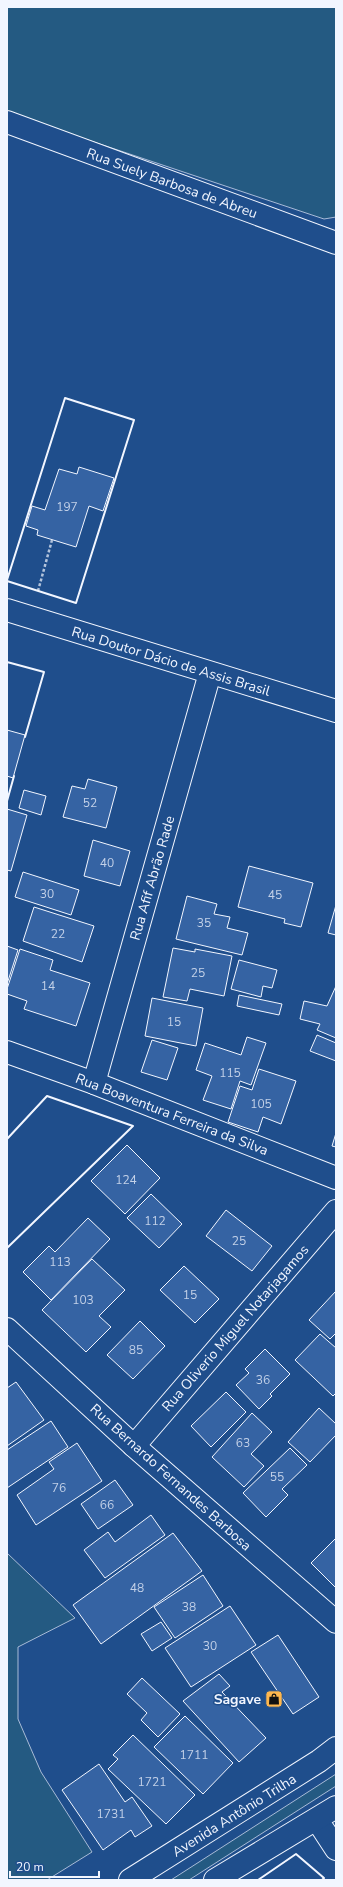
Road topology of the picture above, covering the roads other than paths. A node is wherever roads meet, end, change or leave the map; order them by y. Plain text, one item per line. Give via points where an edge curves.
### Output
1 (7, 122) edge
2 (336, 243) edge
3 (7, 610) edge
4 (210, 673) junction
5 (336, 711) edge
6 (7, 1052) edge
7 (94, 1083) junction
8 (336, 1178) edge
9 (336, 1211) edge
10 (7, 1329) edge
11 (134, 1446) junction
12 (336, 1622) edge
13 (336, 1748) edge
14 (336, 1807) edge
15 (317, 1820) junction
16 (336, 1849) edge
17 (130, 1880) edge
18 (214, 1880) edge

1 - 2 street, Rua Suely Barbosa de Abreu
3 - 4 street, Rua Doutor Dácio de Assis Brasil
4 - 5 street, Rua Doutor Dácio de Assis Brasil
4 - 7 street, Rua Afif Abrão Rade
6 - 7 street, Rua Boaventura Ferreira da Silva
7 - 8 street, Rua Boaventura Ferreira da Silva
9 - 11 street, Rua Oliverio Miguel Notarjagamos
10 - 11 street, Rua Bernardo Fernandes Barbosa
11 - 12 street, Rua Bernardo Fernandes Barbosa
13 - 17 street, Avenida Antônio Trilha
14 - 15 street
15 - 16 street
15 - 18 street

